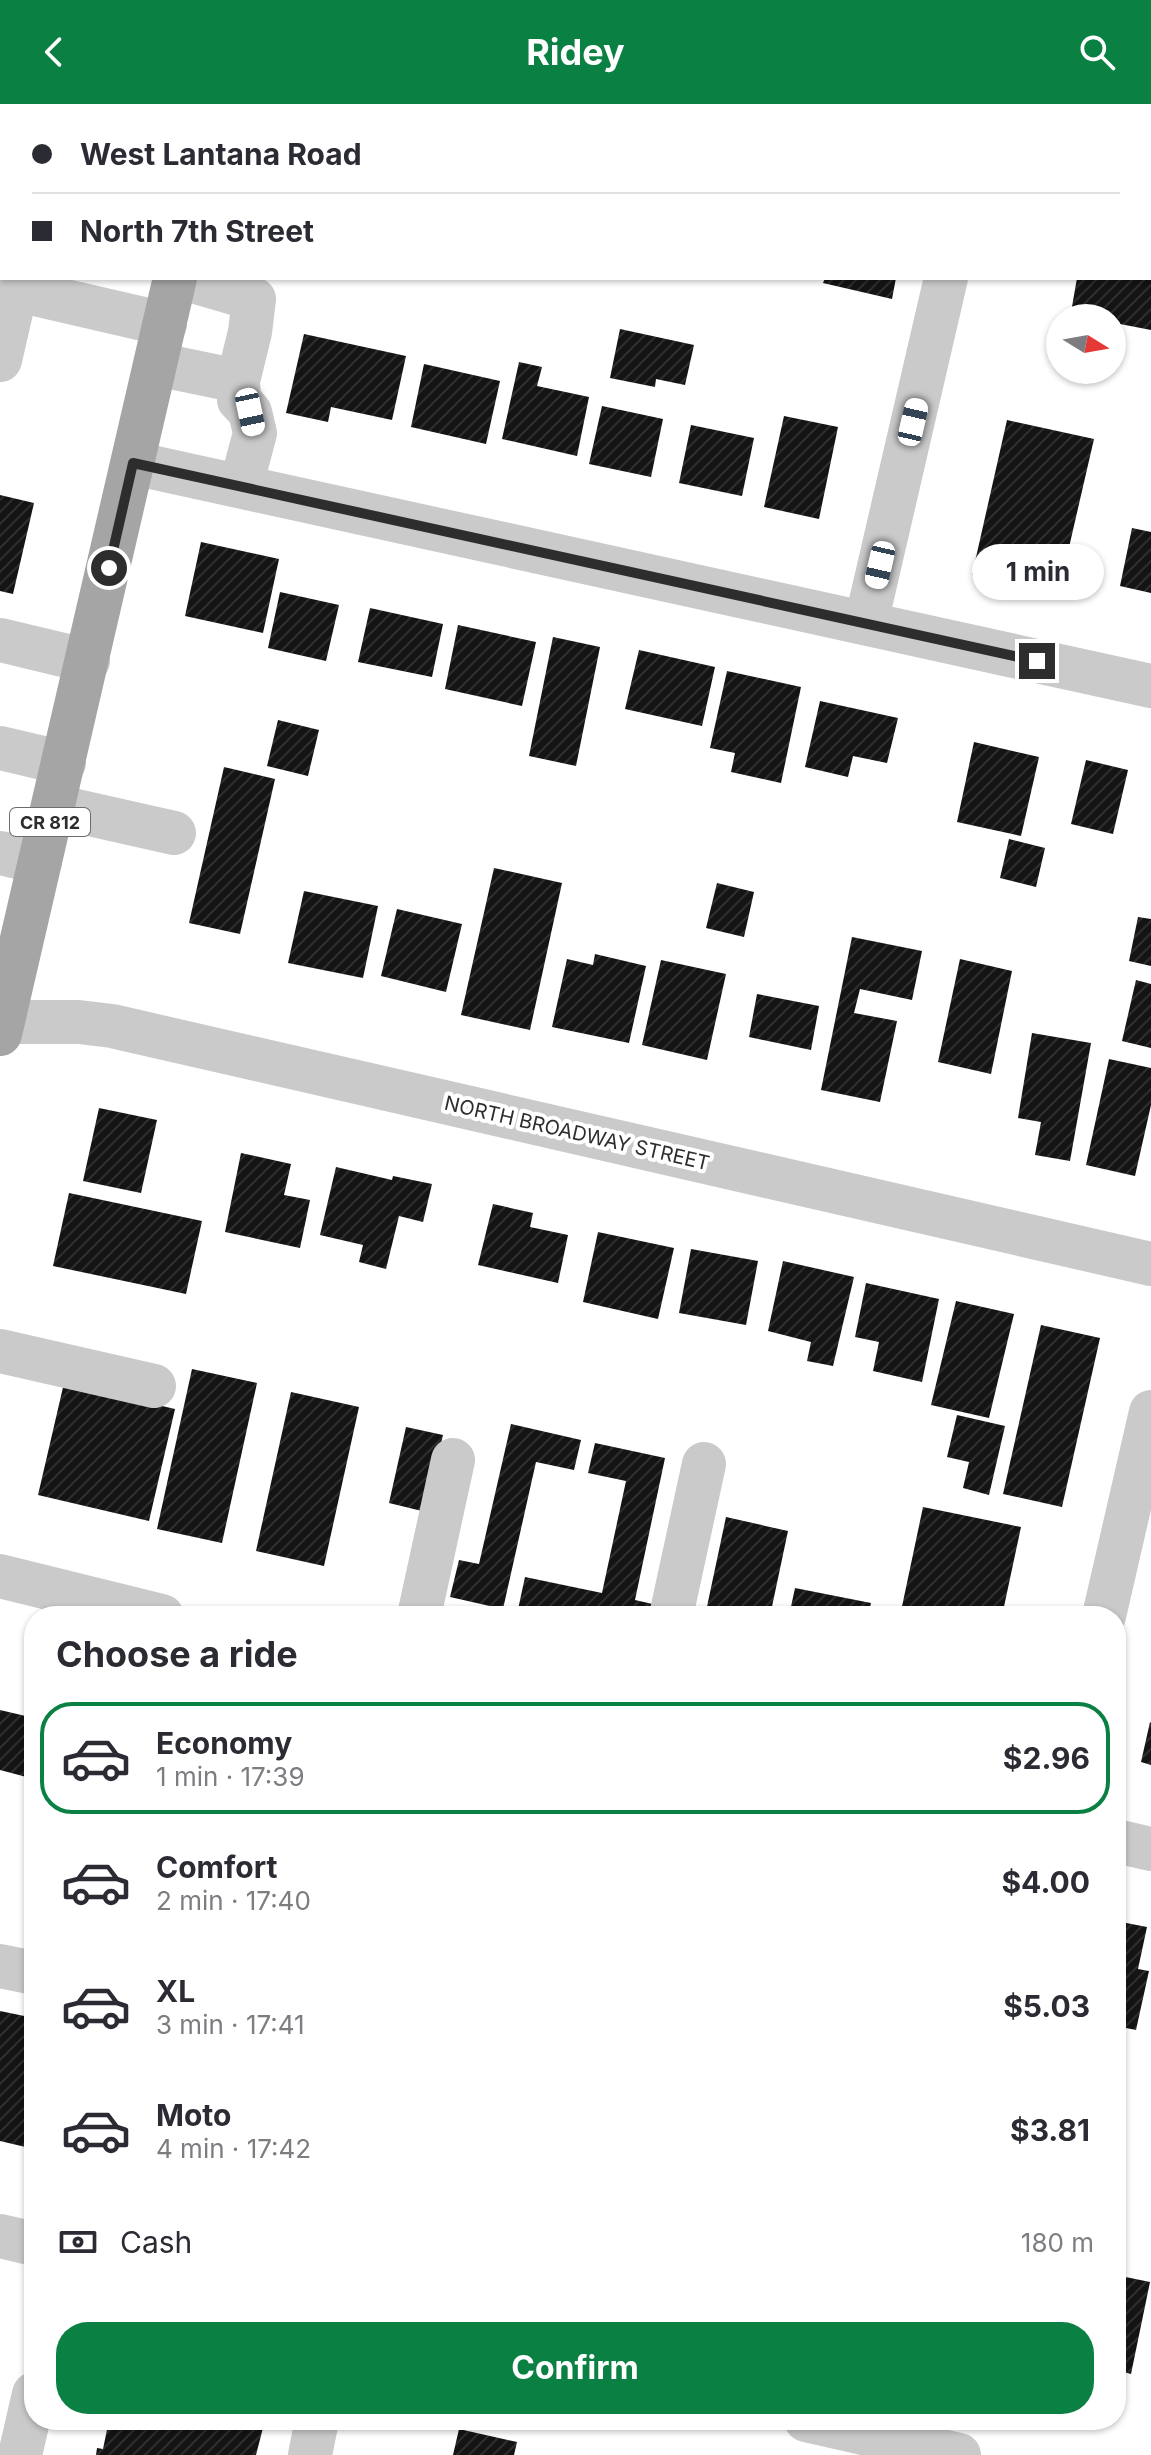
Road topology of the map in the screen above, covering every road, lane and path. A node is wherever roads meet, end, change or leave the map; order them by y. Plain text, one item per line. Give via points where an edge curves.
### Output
1 (175, 280) edge
2 (189, 280) edge
3 (946, 280) edge
4 (8, 288) edge
5 (161, 344) junction
6 (0, 360) edge
7 (238, 381) junction
8 (133, 463) junction
9 (241, 486) junction
10 (866, 623) junction
11 (0, 640) edge
12 (88, 661) junction
13 (1151, 686) edge
14 (0, 748) edge
15 (64, 763) junction
16 (54, 806) junction
17 (174, 833) dead end
18 (20, 858) edge
19 (1, 1026) edge
20 (1151, 1264) edge
21 (0, 1351) edge
22 (154, 1386) dead end
23 (1151, 1412) edge
24 (453, 1460) dead end
25 (704, 1464) dead end
26 (0, 1576) edge
27 (122, 1606) edge
28 (421, 1606) edge
29 (673, 1606) edge
30 (1106, 1606) edge
31 (1126, 1843) edge
32 (1151, 1849) edge
33 (0, 1966) edge
34 (24, 1971) edge
35 (0, 2236) edge
36 (24, 2242) edge
37 (26, 2430) edge
38 (315, 2430) edge
39 (850, 2430) edge
40 (20, 2455) edge
41 (310, 2455) edge
42 (959, 2455) edge

1 - 5 main road, CR 812
2 - 7 street via 254,299
3 - 10 street
4 - 5 street
4 - 6 street
5 - 7 street
5 - 8 main road, CR 812
7 - 9 street via 239,400 250,412 255,433
8 - 9 street
8 - 12 main road, CR 812
9 - 10 street
10 - 13 street
11 - 12 street
12 - 15 main road, CR 812
14 - 15 street
15 - 16 main road, CR 812
16 - 17 street
16 - 18 main road, CR 812
18 - 19 main road, CR 812
19 - 20 street, NORTH BROADWAY STREET via 112,1026
21 - 22 street
23 - 30 street
24 - 28 street
25 - 29 street
26 - 27 street
31 - 32 street
33 - 34 street
35 - 36 street
37 - 40 street
38 - 41 street
39 - 42 street

